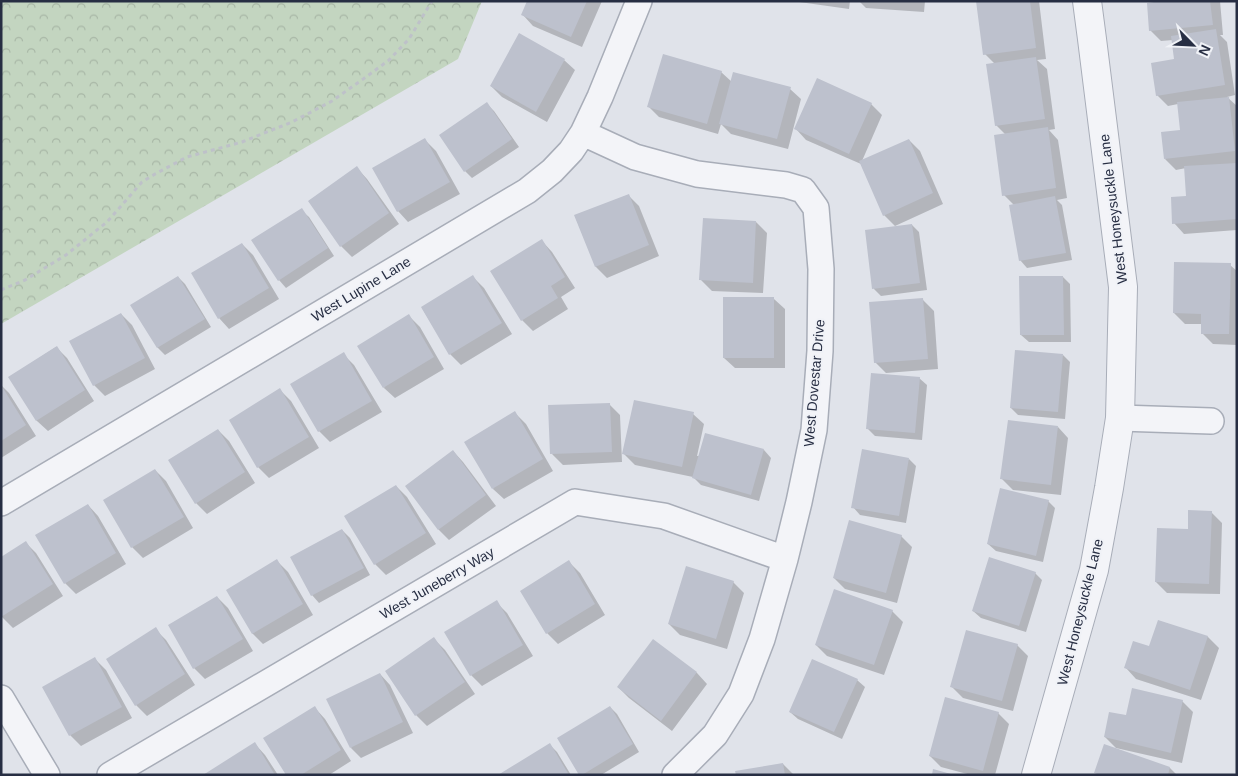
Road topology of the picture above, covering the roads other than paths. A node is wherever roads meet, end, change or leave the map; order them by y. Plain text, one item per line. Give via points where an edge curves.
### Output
1 (639, 1) edge
2 (1086, 1) edge
3 (584, 133) junction
4 (1120, 418) junction
5 (1211, 421) dead end
6 (1, 503) edge
7 (785, 559) junction
8 (1, 698) edge
9 (47, 775) edge
10 (110, 775) edge
11 (675, 775) edge
12 (1036, 775) edge

1 - 3 street, West Lupine Lane
2 - 4 street, West Honeysuckle Lane via 1123,287
3 - 6 street, West Lupine Lane via 552,171 527,191
3 - 7 street, West Dovestar Drive via 636,157 697,174 803,190 816,208 821,269 820,351 814,430
4 - 5 street
4 - 12 street, West Honeysuckle Lane via 1094,570
7 - 10 street, West Juneberry Way via 664,516 575,502
7 - 11 street, West Dovestar Drive via 762,639 741,694 715,735
8 - 9 street

